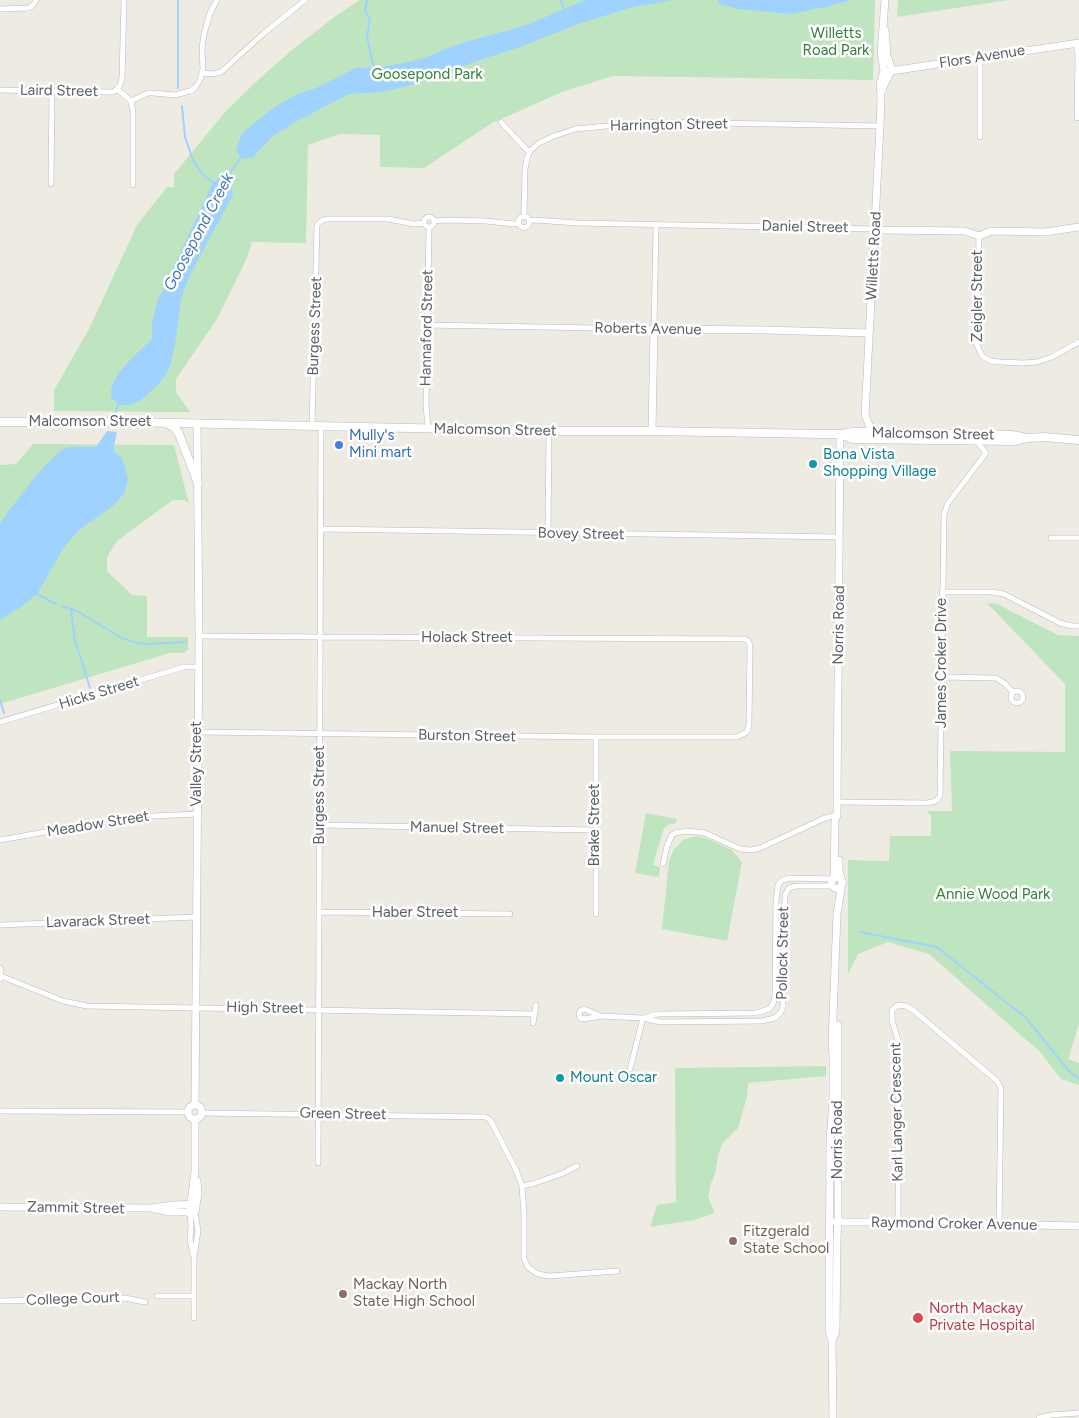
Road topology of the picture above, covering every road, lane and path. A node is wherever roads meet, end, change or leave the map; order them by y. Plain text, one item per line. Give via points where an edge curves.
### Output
1 (36, 0) edge
2 (124, 0) edge
3 (217, 0) edge
4 (305, 0) edge
5 (885, 0) edge
6 (0, 9) edge
7 (1078, 43) edge
8 (980, 57) junction
9 (888, 71) junction
10 (203, 73) junction
11 (117, 89) junction
12 (0, 90) edge
13 (52, 91) junction
14 (131, 101) junction
15 (1077, 118) dead end
16 (501, 122) dead end
17 (880, 126) junction
18 (980, 137) dead end
19 (530, 151) junction
20 (51, 184) dead end
21 (133, 185) dead end
22 (524, 217) junction
23 (434, 221) junction
24 (529, 221) junction
25 (424, 223) junction
26 (519, 223) junction
27 (656, 224) junction
28 (1079, 226) edge
29 (429, 227) junction
30 (875, 229) junction
31 (979, 236) junction
32 (427, 325) junction
33 (654, 329) junction
34 (869, 334) junction
35 (1079, 342) edge
36 (0, 422) edge
37 (165, 422) junction
38 (197, 423) junction
39 (312, 427) junction
40 (322, 427) junction
41 (428, 428) junction
42 (549, 431) junction
43 (652, 431) junction
44 (872, 432) junction
45 (840, 434) junction
46 (1027, 438) junction
47 (976, 440) junction
48 (1079, 440) edge
49 (198, 483) junction
50 (322, 529) junction
51 (548, 533) junction
52 (840, 538) junction
53 (1051, 538) dead end
54 (1079, 538) edge
55 (942, 592) junction
56 (1079, 626) edge
57 (199, 636) junction
58 (321, 637) junction
59 (198, 667) junction
60 (942, 677) junction
61 (1013, 692) dead end
62 (0, 722) edge
63 (197, 732) junction
64 (321, 734) junction
65 (596, 737) junction
66 (737, 737) joint
67 (837, 802) junction
68 (197, 814) junction
69 (837, 815) junction
70 (320, 825) junction
71 (595, 830) junction
72 (0, 840) edge
73 (663, 864) dead end
74 (816, 879) junction
75 (833, 882) junction
76 (842, 883) junction
77 (815, 886) junction
78 (777, 889) junction
79 (786, 893) junction
80 (775, 909) junction
81 (784, 909) junction
82 (320, 912) junction
83 (510, 914) dead end
84 (596, 914) dead end
85 (837, 914) junction
86 (196, 917) junction
87 (0, 924) edge
88 (775, 941) junction
89 (784, 941) junction
90 (0, 968) edge
91 (775, 975) junction
92 (783, 975) junction
93 (0, 978) edge
94 (774, 996) junction
95 (783, 996) junction
96 (536, 1005) dead end
97 (196, 1007) junction
98 (319, 1009) junction
99 (765, 1011) junction
100 (721, 1013) junction
101 (743, 1013) junction
102 (534, 1014) junction
103 (701, 1014) junction
104 (601, 1016) dead end
105 (643, 1018) junction
106 (743, 1021) junction
107 (768, 1021) junction
108 (700, 1022) junction
109 (721, 1022) junction
110 (533, 1023) dead end
111 (630, 1069) dead end
112 (195, 1105) junction
113 (0, 1111) edge
114 (188, 1112) junction
115 (202, 1113) junction
116 (318, 1114) junction
117 (195, 1120) junction
118 (834, 1148) junction
119 (318, 1163) dead end
120 (577, 1166) dead end
121 (522, 1186) junction
122 (0, 1207) edge
123 (193, 1208) junction
124 (829, 1222) junction
125 (838, 1222) junction
126 (898, 1222) junction
127 (999, 1224) junction
128 (1079, 1226) edge
129 (617, 1271) dead end
130 (157, 1296) dead end
131 (194, 1296) junction
132 (0, 1301) edge
133 (145, 1302) dead end
134 (194, 1318) dead end
135 (832, 1341) junction
136 (1079, 1413) edge
137 (832, 1418) edge
138 (1039, 1418) edge

1 - 6 street via 29,8
2 - 11 street via 122,78
3 - 10 street via 204,34
4 - 10 street via 221,72
5 - 9 street
7 - 8 street, Flors Avenue
7 - 15 street
8 - 9 street, Flors Avenue
8 - 18 street
9 - 17 street, Willetts Road via 881,97
10 - 14 street via 190,91 175,95 153,93
11 - 13 street, Laird Street via 109,92
11 - 14 street
12 - 13 street, Laird Street
13 - 20 street
14 - 21 street
16 - 19 street
17 - 19 street, Harrington Street via 659,122 575,129 539,143
17 - 30 street, Willetts Road
19 - 22 street via 525,169
22 - 24 street
22 - 26 street
23 - 25 street via 428,217
23 - 26 street
23 - 29 street
24 - 26 street via 525,228
24 - 27 street, Daniel Street
25 - 29 street
25 - 39 street, Burgess Street via 388,219 326,219 317,225
27 - 30 street, Daniel Street
27 - 33 street
28 - 31 street, Daniel Street via 1045,232 991,231
29 - 32 street, Hannaford Street
30 - 31 street, Daniel Street via 964,231
30 - 34 street, Willetts Road
31 - 35 street, Zeigler Street via 976,338 982,356 1000,362 1037,362
32 - 33 street, Roberts Avenue
32 - 41 street, Hannaford Street
33 - 34 street, Roberts Avenue
33 - 43 street
34 - 44 street, Willetts Road via 865,416
36 - 37 main road, Malcomson Street
37 - 38 main road, Malcomson Street
37 - 49 main road via 179,434
38 - 39 main road, Malcomson Street
38 - 49 street, Valley Street
39 - 40 main road, Malcomson Street
40 - 41 main road, Malcomson Street
40 - 50 street, Burgess Street
41 - 42 main road, Malcomson Street
42 - 43 main road, Malcomson Street
42 - 51 street
43 - 45 main road, Malcomson Street
44 - 45 main road, Malcomson Street
44 - 46 main road, Malcomson Street
45 - 47 main road, Malcomson Street via 853,439
45 - 52 street, Norris Road
46 - 47 main road, Malcomson Street
46 - 48 main road, Malcomson Street
47 - 55 street, James Croker Drive via 986,453 948,503 944,514
49 - 57 street, Valley Street
50 - 51 street, Bovey Street
50 - 58 street, Burgess Street
51 - 52 street, Bovey Street
52 - 67 street, Norris Road
53 - 54 street
55 - 56 street via 1004,594 1060,623
55 - 60 street, James Croker Drive
57 - 58 street, Holack Street
57 - 59 street, Valley Street
58 - 64 street, Burgess Street
58 - 66 street, Holack Street via 745,639 750,645 749,725 747,732
59 - 62 street, Hicks Street via 184,667
59 - 63 street, Valley Street
60 - 61 street via 996,678
60 - 67 street, James Croker Drive via 941,792 937,800 926,803
63 - 64 street, Burston Street
63 - 68 street, Valley Street
64 - 65 street, Burston Street
64 - 70 street, Burgess Street
65 - 66 street, Burston Street
65 - 71 street, Brake Street
67 - 69 street, Norris Road
68 - 72 street, Meadow Street via 130,817
68 - 86 street, Valley Street
69 - 73 street via 753,850 740,849 705,833 675,833 667,846
69 - 75 street, Norris Road
69 - 76 street, Norris Road via 840,820 839,870
70 - 71 street, Manuel Street
70 - 82 street, Burgess Street
71 - 84 street, Brake Street
74 - 75 street, Pollock Street
74 - 77 street
74 - 78 street, Pollock Street via 784,879
75 - 76 street via 838,877
75 - 77 street, Pollock Street
75 - 85 street, Norris Road
76 - 85 street, Norris Road
77 - 79 street, Pollock Street via 793,886
78 - 79 street
78 - 80 street, Pollock Street
79 - 81 street, Pollock Street
80 - 81 street
80 - 88 street, Pollock Street
81 - 89 street, Pollock Street
82 - 83 street, Haber Street
82 - 98 street, Burgess Street
85 - 118 street, Norris Road via 832,1043
86 - 87 street, Lavarack Street
86 - 97 street, Valley Street
88 - 89 street
88 - 91 street, Pollock Street
89 - 92 street, Pollock Street
90 - 93 street
91 - 92 street
91 - 94 street, Pollock Street
92 - 95 street, Pollock Street
93 - 97 street, High Street via 63,1001 87,1006
94 - 95 street
94 - 99 street, Pollock Street via 772,1006
95 - 107 street, Pollock Street via 781,1012
96 - 102 street
97 - 98 street, High Street
97 - 112 street, Valley Street
98 - 102 street, High Street
98 - 116 street, Burgess Street
99 - 101 street, Pollock Street
99 - 107 street
100 - 101 street, Pollock Street
100 - 103 street, Pollock Street
100 - 109 street
101 - 106 street
102 - 110 street
103 - 105 street, Pollock Street via 655,1014
103 - 108 street
104 - 105 street, Pollock Street
105 - 108 street, Pollock Street via 658,1022
105 - 111 street
106 - 107 street, Pollock Street
106 - 109 street, Pollock Street
108 - 109 street, Pollock Street
112 - 114 street
112 - 115 street
113 - 114 street
114 - 117 street via 189,1117
115 - 116 street, Green Street
115 - 117 street
116 - 119 street, Burgess Street
116 - 121 street, Green Street via 485,1117 492,1123
117 - 123 street via 194,1171 198,1192
118 - 124 street, Norris Road
118 - 125 street, Norris Road
120 - 121 street
121 - 129 street via 524,1259 528,1267 542,1276
122 - 123 street, Zammit Street via 152,1208 168,1212
123 - 131 street via 190,1238 194,1258
124 - 125 street, Raymond Croker Avenue
124 - 135 street, Norris Road via 829,1330
125 - 126 street, Raymond Croker Avenue
125 - 135 street, Norris Road via 836,1331
126 - 127 street, Raymond Croker Avenue
126 - 127 street, Karl Langer Crescent via 899,1044 892,1020 892,1010 898,1005 913,1010 997,1081 1001,1090
127 - 128 street, Raymond Croker Avenue
130 - 131 street
131 - 134 street
132 - 133 street, College Court via 125,1298
135 - 137 street, Norris Road
136 - 138 street

